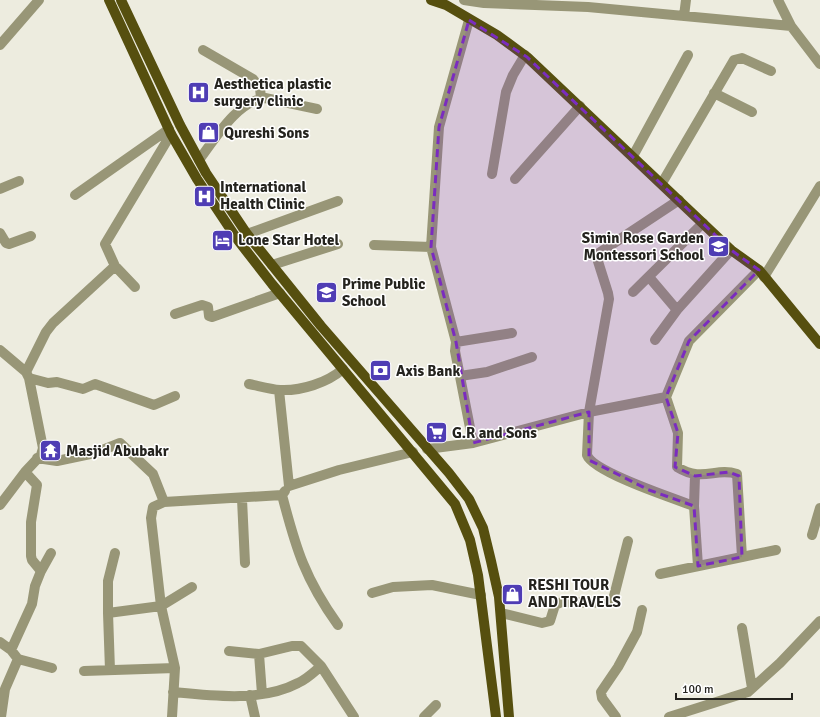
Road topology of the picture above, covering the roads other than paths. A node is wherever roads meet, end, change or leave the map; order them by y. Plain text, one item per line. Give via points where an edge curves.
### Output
1 (39, 0) edge
2 (109, 0) edge
3 (121, 0) edge
4 (431, 0) edge
5 (464, 0) edge
6 (686, 0) edge
7 (778, 0) edge
8 (484, 1) edge
9 (450, 3) edge
10 (684, 16) junction
11 (469, 20) junction
12 (791, 26) junction
13 (0, 44) edge
14 (203, 50) dead end
15 (688, 55) dead end
16 (525, 56) junction
17 (820, 64) edge
18 (771, 71) dead end
19 (714, 93) junction
20 (261, 98) junction
21 (580, 106) junction
22 (317, 109) dead end
23 (752, 112) dead end
24 (170, 132) junction
25 (633, 156) junction
26 (199, 160) junction
27 (492, 174) dead end
28 (515, 179) dead end
29 (20, 181) dead end
30 (662, 184) junction
31 (820, 186) edge
32 (0, 189) edge
33 (75, 195) dead end
34 (338, 200) dead end
35 (679, 200) junction
36 (703, 223) junction
37 (0, 233) edge
38 (247, 234) junction
39 (31, 236) dead end
40 (338, 244) dead end
41 (374, 245) dead end
42 (431, 247) junction
43 (732, 250) junction
44 (272, 265) junction
45 (115, 266) junction
46 (761, 273) junction
47 (649, 277) junction
48 (135, 287) dead end
49 (633, 292) dead end
50 (280, 293) junction
51 (677, 310) junction
52 (175, 314) dead end
53 (512, 333) dead end
54 (655, 340) dead end
55 (456, 342) junction
56 (820, 344) edge
57 (0, 350) edge
58 (532, 357) dead end
59 (343, 369) junction
60 (27, 375) junction
61 (460, 376) junction
62 (249, 384) dead end
63 (279, 390) junction
64 (175, 396) dead end
65 (666, 398) junction
66 (589, 412) junction
67 (473, 443) junction
68 (428, 449) junction
69 (413, 452) junction
70 (37, 458) junction
71 (25, 472) junction
72 (696, 476) junction
73 (289, 486) junction
74 (282, 495) junction
75 (242, 499) junction
76 (164, 502) junction
77 (0, 506) edge
78 (694, 506) junction
79 (820, 508) edge
80 (812, 535) dead end
81 (628, 541) dead end
82 (776, 550) dead end
83 (52, 553) dead end
84 (115, 553) dead end
85 (742, 557) junction
86 (245, 563) dead end
87 (698, 566) junction
88 (41, 570) junction
89 (660, 574) dead end
90 (192, 587) dead end
91 (372, 593) dead end
92 (481, 595) junction
93 (161, 606) junction
94 (642, 610) dead end
95 (108, 613) junction
96 (501, 613) junction
97 (820, 621) edge
98 (338, 625) dead end
99 (742, 628) dead end
100 (0, 642) edge
101 (11, 650) junction
102 (229, 651) dead end
103 (259, 654) junction
104 (18, 659) junction
105 (321, 666) junction
106 (52, 668) dead end
107 (175, 668) junction
108 (84, 670) dead end
109 (110, 670) junction
110 (2, 688) edge
111 (752, 688) junction
112 (173, 692) junction
113 (262, 694) junction
114 (250, 695) junction
115 (436, 705) dead end
116 (672, 716) edge
117 (1, 717) edge
118 (172, 717) edge
119 (255, 717) edge
120 (354, 717) edge
121 (424, 717) edge
122 (496, 717) edge
123 (509, 717) edge
124 (616, 717) edge

1 - 13 street
2 - 24 main road
3 - 26 main road
4 - 9 main road
5 - 8 street
6 - 10 street
7 - 12 street
8 - 10 street
9 - 11 main road
10 - 12 street
11 - 16 main road via 497,35
11 - 42 street via 439,127
12 - 17 street
14 - 20 street via 254,80 260,88
15 - 25 street
16 - 21 main road
16 - 27 street via 510,79 506,92
18 - 19 street via 742,58 736,58
19 - 23 street
19 - 30 street
20 - 22 street
20 - 26 street via 247,104 230,119
21 - 25 main road
21 - 28 street
24 - 33 street
24 - 45 street via 106,242 107,251
24 - 50 main road via 197,179 238,239
25 - 30 main road
26 - 38 main road
29 - 32 street
30 - 35 main road
31 - 46 street
34 - 38 street
35 - 36 main road
35 - 66 street via 596,255 608,299
36 - 43 main road
36 - 47 street
37 - 39 street via 9,244
38 - 44 main road
40 - 44 street
41 - 42 street
42 - 55 street
43 - 46 main road
43 - 51 street
44 - 68 main road via 321,326
45 - 48 street
45 - 60 street via 53,323 46,332
46 - 56 main road
46 - 65 street via 689,341
47 - 49 street
47 - 51 street
50 - 52 street via 212,317 209,316 208,307 202,305
50 - 59 main road
51 - 54 street
53 - 55 street
55 - 61 street via 455,351
57 - 60 street
58 - 61 street via 487,372
59 - 63 street via 312,385
59 - 69 main road
60 - 64 street via 48,383 57,382 83,389 95,384 154,405
60 - 70 street via 43,448
61 - 67 street
62 - 63 street
63 - 73 street
65 - 66 street
65 - 72 street via 678,433 677,467
66 - 67 street
66 - 78 street via 589,460 649,490
67 - 68 street
68 - 96 main road via 469,499 482,528 500,597
69 - 73 street via 339,470
69 - 92 main road via 455,504 470,540
70 - 71 street
70 - 76 street via 57,461 95,453 120,443 153,474
71 - 77 street
71 - 88 street via 37,485 31,522 32,560
72 - 78 street
72 - 85 street via 730,472 739,476
73 - 74 street
74 - 75 street
74 - 98 street via 305,572
75 - 76 street
75 - 86 street
76 - 93 street via 153,507 151,518
78 - 87 street
79 - 80 street
81 - 96 street via 611,603 562,602 556,605 550,621 542,623
82 - 85 street
83 - 88 street
84 - 95 street via 108,581
85 - 87 street
87 - 89 street
88 - 101 street via 32,604
90 - 93 street
91 - 92 street via 393,587 432,585
92 - 122 main road
93 - 95 street
93 - 107 street
94 - 124 street via 637,632 616,671 601,692 602,698
95 - 109 street
96 - 123 main road
97 - 111 street
99 - 111 street
100 - 101 street
101 - 104 street
102 - 103 street
103 - 105 street via 297,645 305,649
103 - 113 street
104 - 106 street
104 - 110 street
105 - 113 street via 294,685
105 - 120 street
107 - 109 street
107 - 112 street
108 - 109 street
110 - 117 street
111 - 116 street via 738,696
112 - 114 street
112 - 118 street
113 - 114 street
114 - 119 street
115 - 121 street

